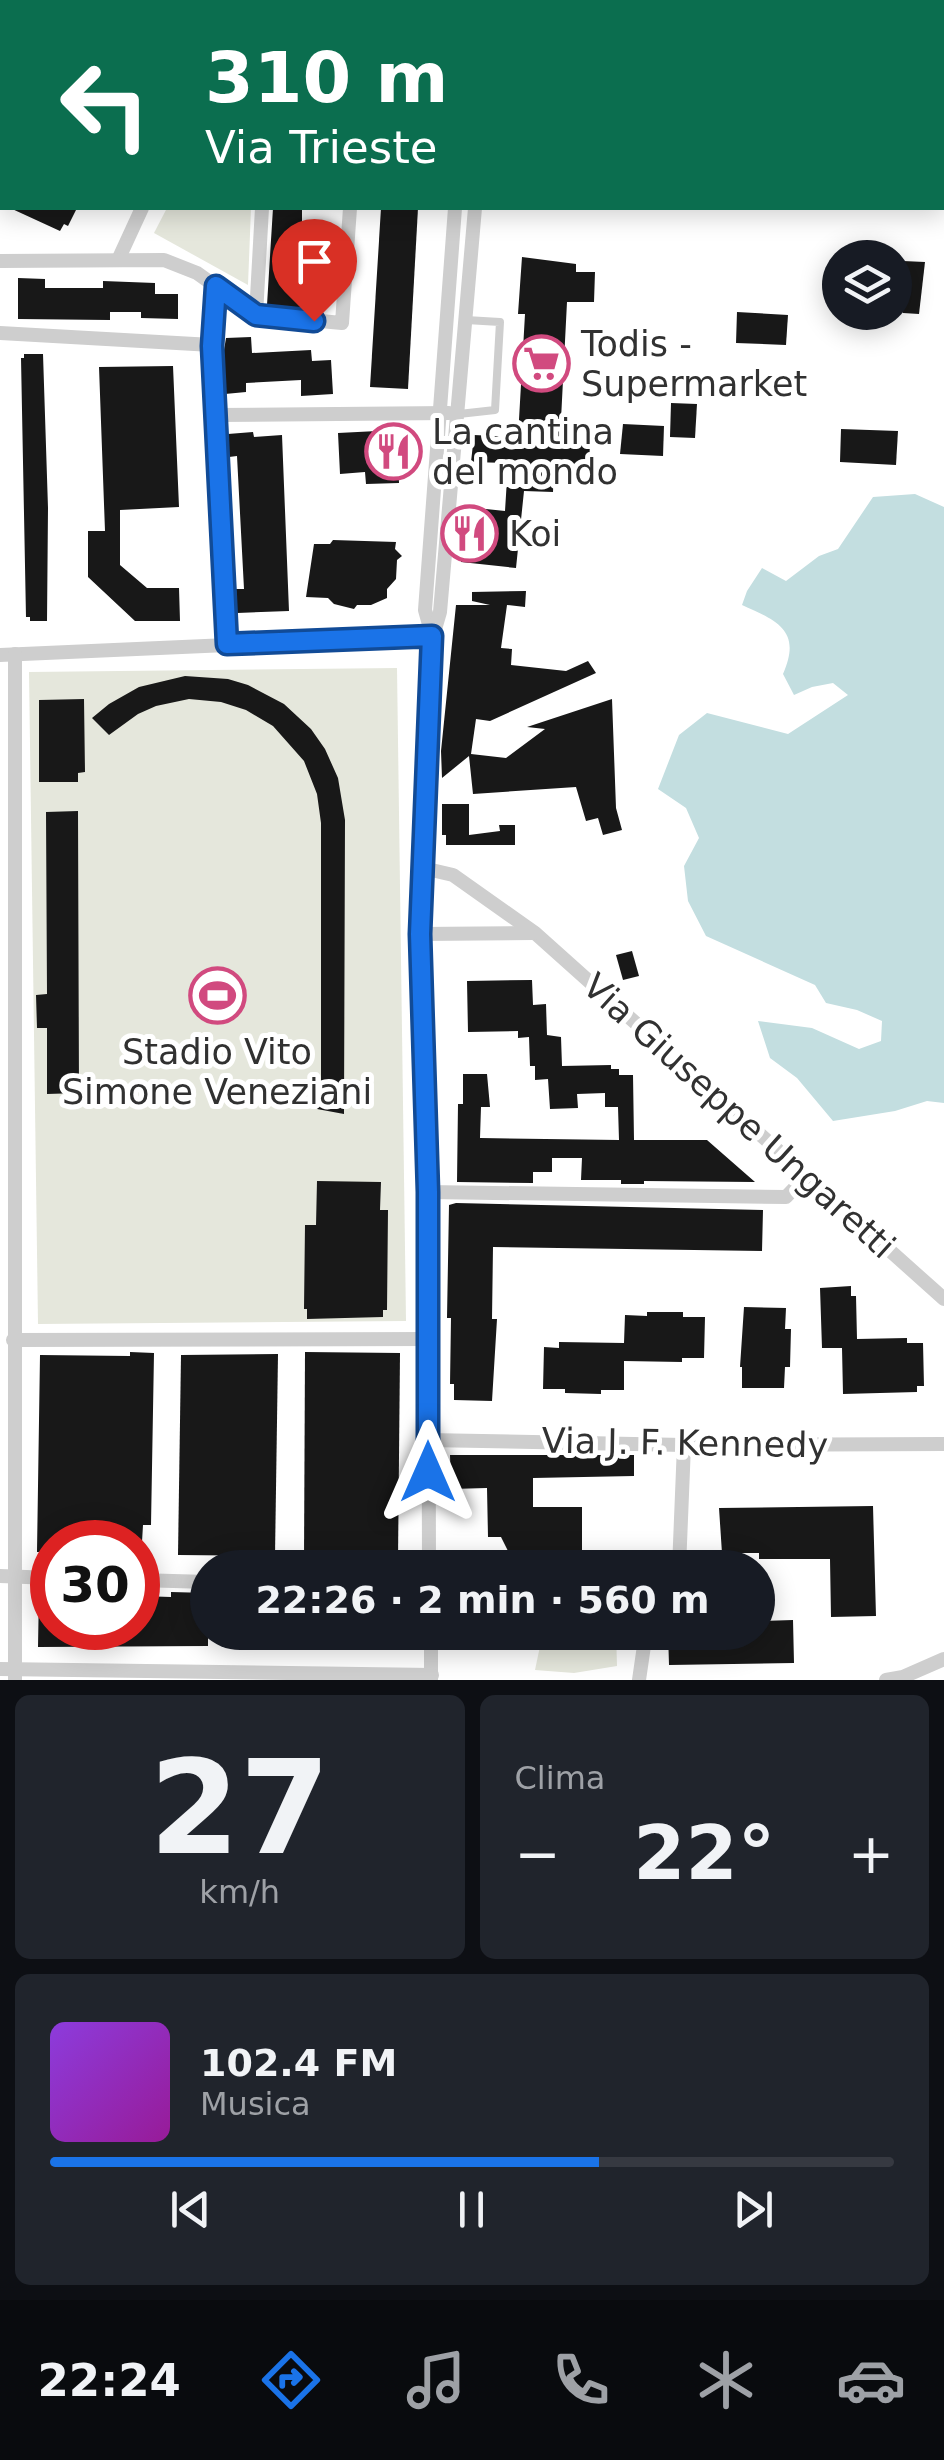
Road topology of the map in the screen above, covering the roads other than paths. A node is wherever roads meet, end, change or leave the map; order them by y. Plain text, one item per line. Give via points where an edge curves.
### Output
1 (141, 210) edge
2 (262, 210) edge
3 (350, 210) edge
4 (455, 210) edge
5 (475, 210) edge
6 (118, 258) junction
7 (0, 261) edge
8 (216, 286) junction
9 (256, 315) junction
10 (466, 320) junction
11 (0, 332) edge
12 (212, 346) junction
13 (440, 412) junction
14 (460, 414) junction
15 (215, 415) junction
16 (432, 636) junction
17 (227, 644) junction
18 (8, 655) edge
19 (423, 868) junction
20 (420, 934) junction
21 (535, 934) junction
22 (808, 1175) junction
23 (428, 1192) junction
24 (944, 1298) edge
25 (428, 1339) junction
26 (14, 1340) junction
27 (427, 1440) junction
28 (684, 1444) junction
29 (944, 1444) edge
30 (430, 1550) edge
31 (679, 1550) edge
32 (7, 1576) edge
33 (160, 1581) edge
34 (190, 1581) edge
35 (431, 1650) edge
36 (643, 1650) edge
37 (944, 1660) edge
38 (10, 1673) edge
39 (193, 1675) edge
40 (305, 1676) edge
41 (431, 1678) edge
42 (639, 1680) edge
43 (886, 1680) edge

1 - 6 street
2 - 9 street
3 - 9 street via 342,324
4 - 13 street
5 - 10 street
6 - 7 street
6 - 8 street via 164,260
8 - 9 street
8 - 12 street
10 - 14 street
10 - 14 lane via 500,322 495,410
11 - 12 street
12 - 15 street
13 - 14 street
13 - 15 street
13 - 16 street via 425,610
14 - 16 street
15 - 17 street
16 - 17 street
16 - 19 street
17 - 18 street
18 - 26 street
19 - 20 street
19 - 21 street, Via Giuseppe Ungaretti via 453,875
20 - 21 street
20 - 23 street
21 - 22 street, Via Giuseppe Ungaretti
22 - 23 street via 786,1197
22 - 24 street, Via Giuseppe Ungaretti
23 - 25 street
25 - 26 street
25 - 27 street
26 - 32 street
27 - 28 street, Via J. F. Kennedy
27 - 30 street
28 - 29 street, Via J. F. Kennedy
28 - 31 street
32 - 38 street
33 - 34 street
35 - 41 street
36 - 42 street
37 - 43 street
38 - 39 street
39 - 40 street
40 - 41 street

